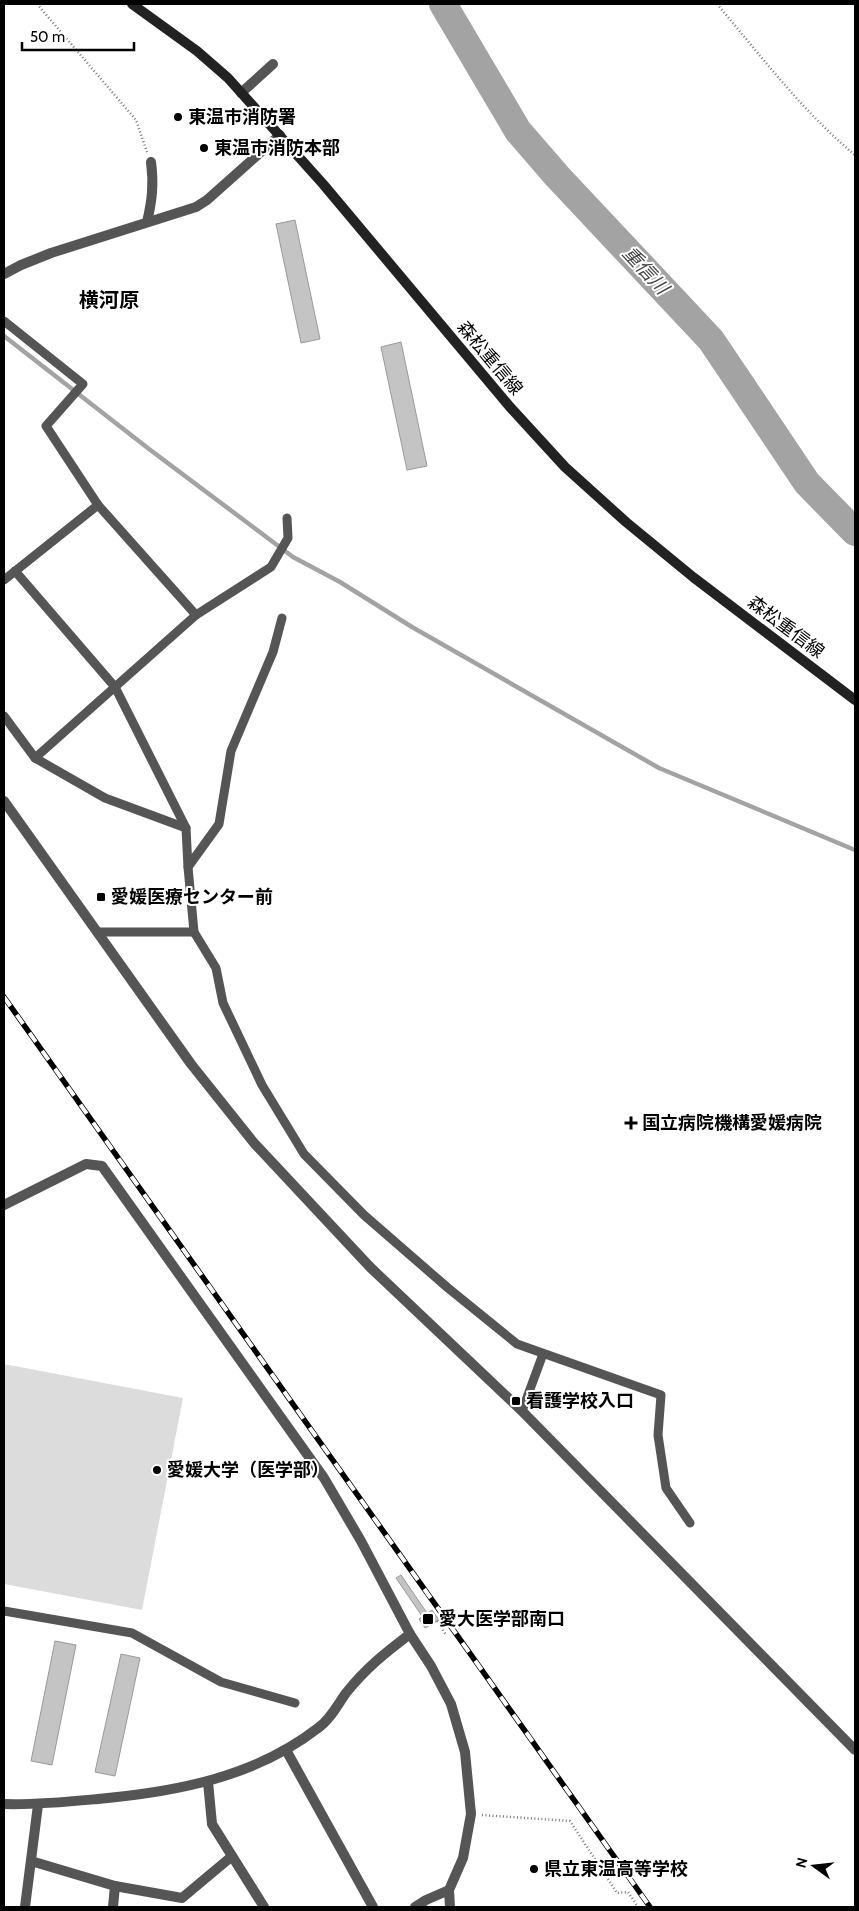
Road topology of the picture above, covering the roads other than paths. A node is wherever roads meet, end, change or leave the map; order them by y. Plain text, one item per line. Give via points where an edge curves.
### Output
1 (132, 4) edge
2 (272, 64) dead end
3 (242, 93) junction
4 (280, 135) junction
5 (151, 162) road end
6 (147, 222) junction
7 (4, 274) edge
8 (4, 321) edge
9 (98, 505) junction
10 (287, 518) dead end
11 (15, 571) junction
12 (4, 580) edge
13 (196, 615) junction
14 (282, 618) dead end
15 (115, 687) junction
16 (855, 700) edge
17 (4, 716) edge
18 (35, 758) junction
19 (4, 802) edge
20 (186, 828) junction
21 (188, 867) junction
22 (98, 932) junction
23 (194, 932) junction
24 (4, 1205) edge
25 (543, 1354) junction
26 (522, 1411) junction
27 (690, 1523) dead end
28 (4, 1611) edge
29 (410, 1634) junction
30 (295, 1703) dead end
31 (286, 1750) junction
32 (855, 1750) edge
33 (208, 1782) junction
34 (4, 1804) edge
35 (38, 1804) junction
36 (231, 1857) junction
37 (31, 1862) junction
38 (115, 1886) junction
39 (449, 1890) junction
40 (25, 1907) edge
41 (113, 1907) edge
42 (264, 1907) edge
43 (373, 1907) edge
44 (415, 1907) edge
45 (450, 1907) edge

1 - 3 main road, 森松重信線 via 198,51
2 - 3 street
3 - 4 main road, 森松重信線
4 - 6 street via 207,200 196,207
4 - 16 main road, 森松重信線 via 510,407 565,467 693,577
5 - 6 street via 153,201
6 - 7 street via 51,253
8 - 9 lane via 83,384 46,426
9 - 11 lane
9 - 13 lane
10 - 13 lane via 288,538 271,568
11 - 12 lane
11 - 15 lane
13 - 15 lane
14 - 21 lane via 273,652 231,751 219,824
15 - 18 lane
15 - 20 lane
17 - 18 lane
18 - 20 lane via 105,798
19 - 22 street
20 - 21 lane
21 - 23 lane
22 - 23 lane
22 - 26 street via 191,1064 254,1143 370,1267
23 - 25 lane via 216,968 223,1003 262,1085 304,1154 364,1215 448,1288 517,1344
24 - 29 street via 86,1164 102,1166 324,1478
25 - 26 lane
25 - 27 lane via 662,1396 658,1435 666,1488
26 - 32 street
28 - 30 lane via 132,1633 221,1682
29 - 31 street via 373,1662 320,1727
29 - 39 street via 450,1704 465,1752 471,1814 464,1858
31 - 33 street
31 - 43 street
33 - 35 street via 136,1796
33 - 36 street via 212,1824
34 - 35 street
35 - 37 street
36 - 38 street via 182,1898
36 - 42 street
37 - 38 street
37 - 40 street
38 - 41 street
39 - 44 street
39 - 45 street

